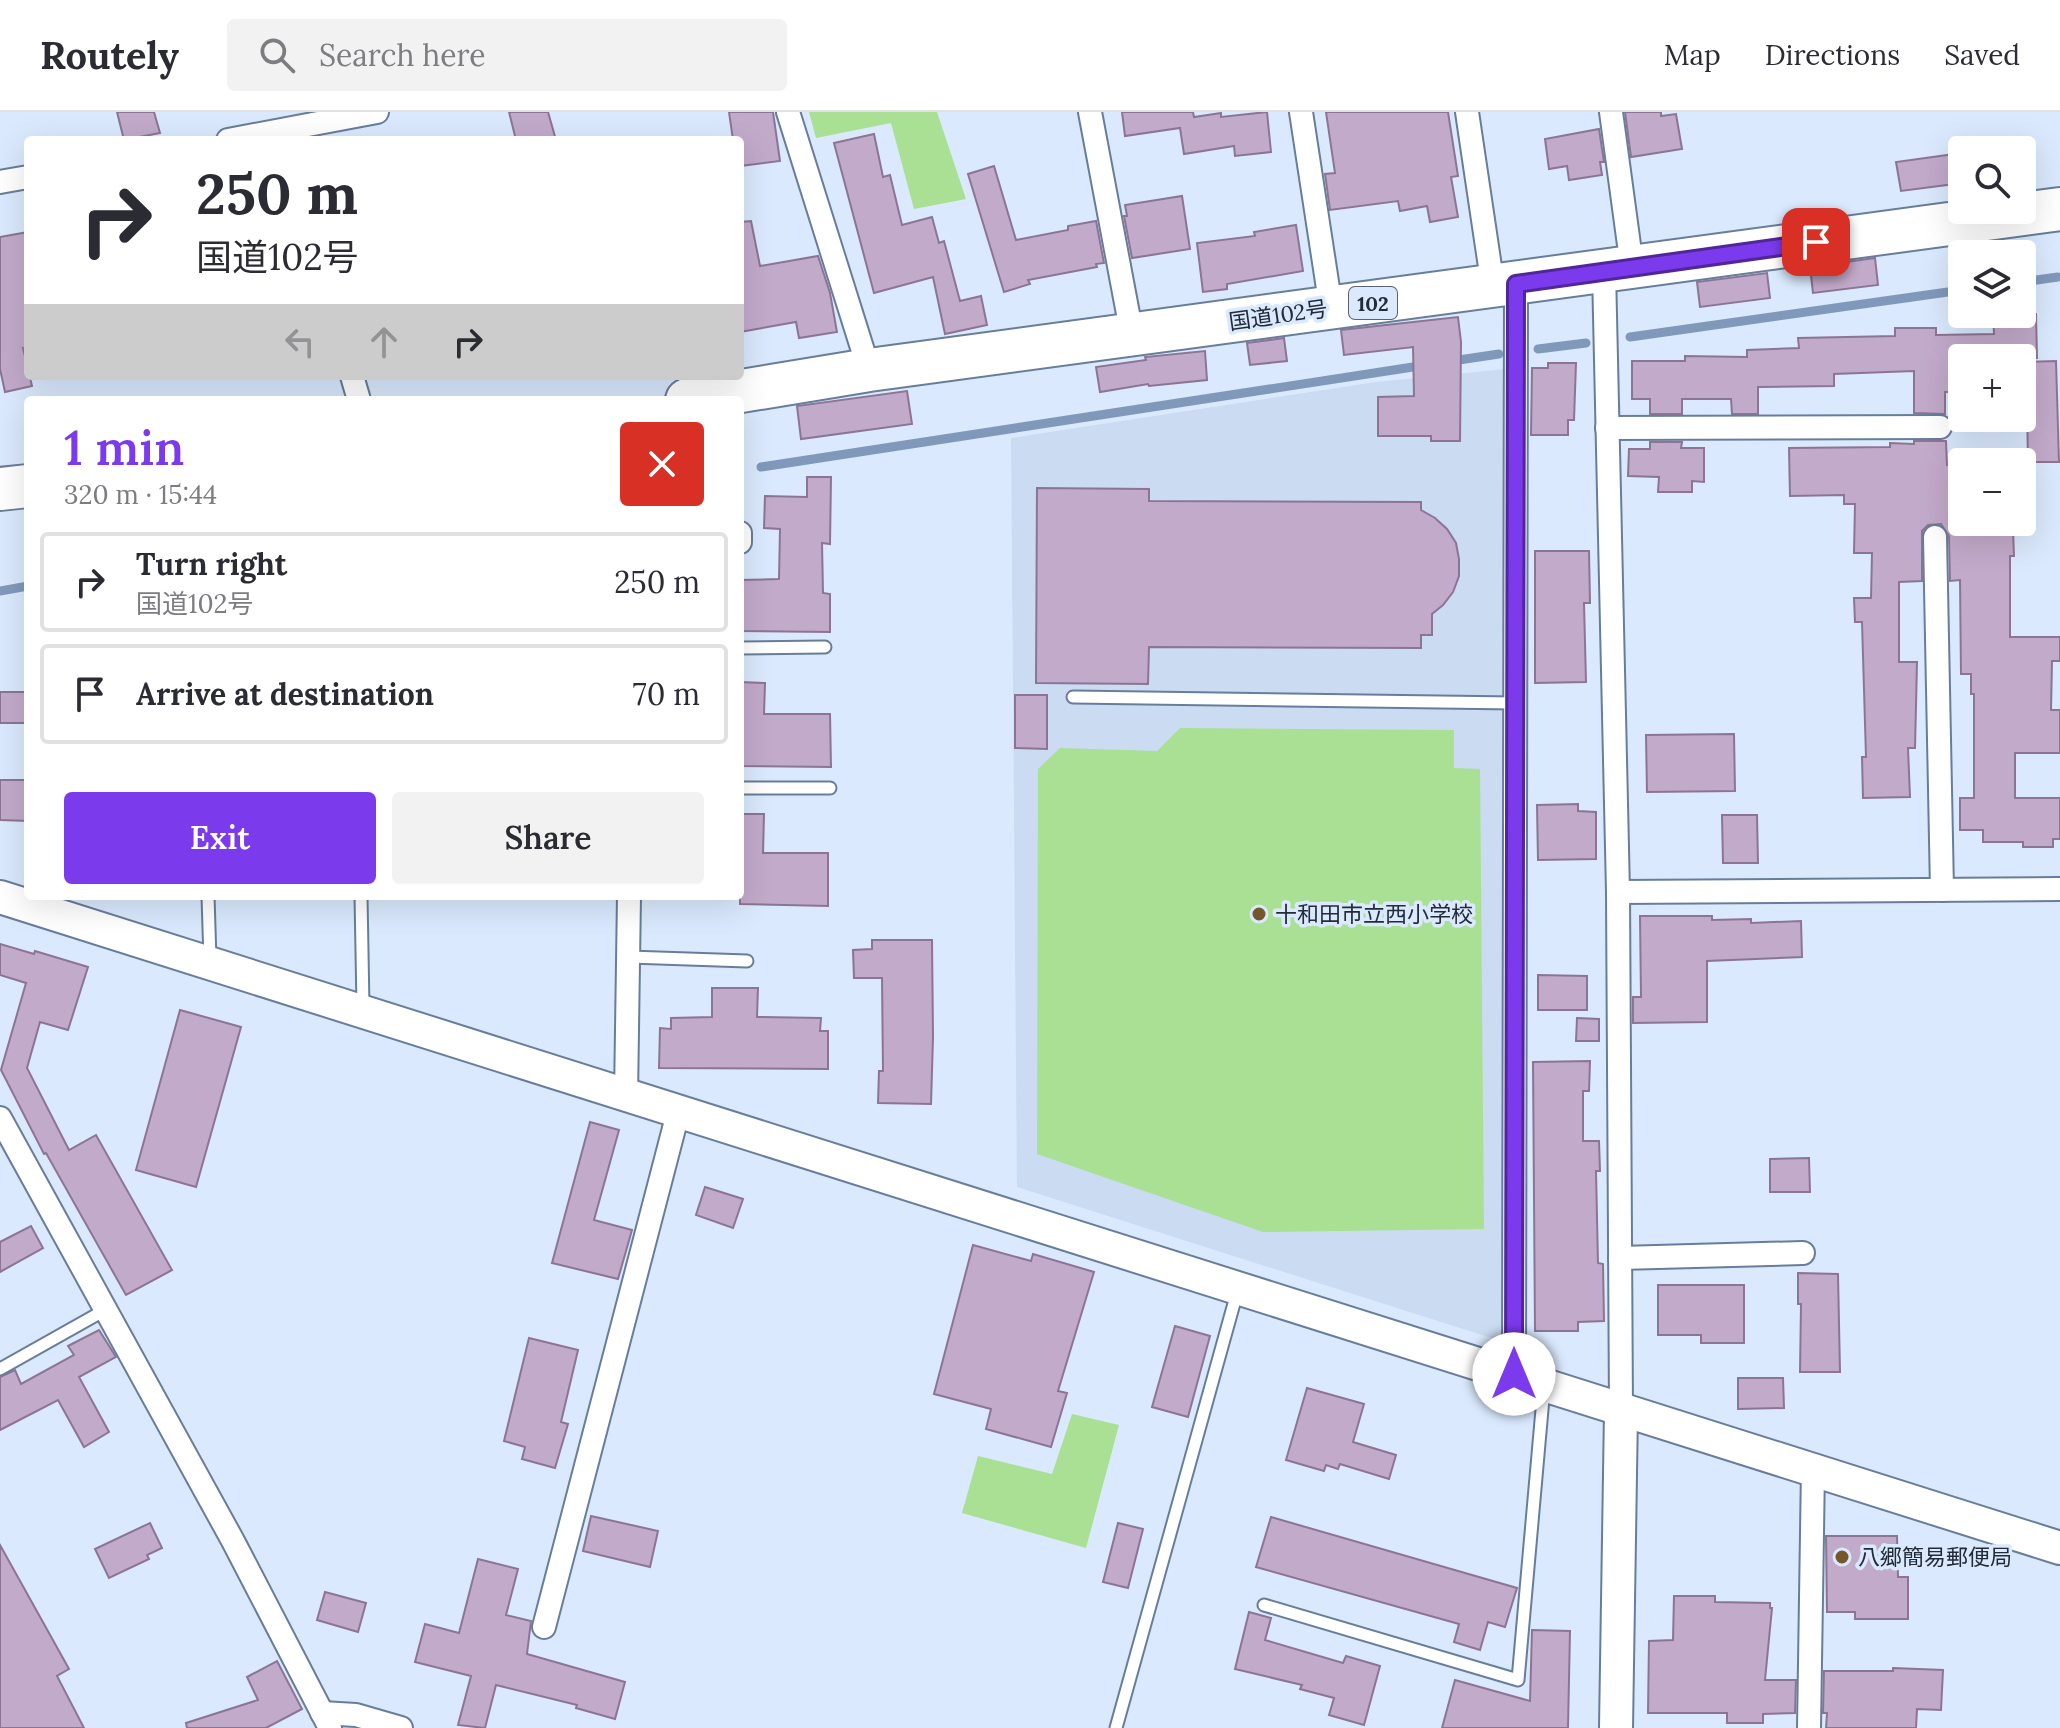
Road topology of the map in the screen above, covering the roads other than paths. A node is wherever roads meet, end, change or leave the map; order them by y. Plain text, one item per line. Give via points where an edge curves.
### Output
1 (377, 112) edge
2 (788, 112) edge
3 (1090, 112) edge
4 (1301, 112) edge
5 (1467, 112) edge
6 (1611, 112) edge
7 (276, 128) edge
8 (244, 136) edge
9 (24, 178) edge
10 (0, 182) edge
11 (2060, 209) edge
12 (1618, 269) junction
13 (1505, 286) junction
14 (1331, 308) junction
15 (1132, 335) junction
16 (869, 370) junction
17 (737, 396) edge
18 (1940, 427) dead end
19 (1607, 428) junction
20 (24, 486) edge
21 (0, 489) edge
22 (1935, 537) dead end
23 (825, 647) dead end
24 (744, 648) edge
25 (1073, 697) dead end
26 (1515, 703) junction
27 (744, 788) edge
28 (830, 788) dead end
29 (2060, 889) edge
30 (1942, 890) junction
31 (1618, 892) junction
32 (0, 897) edge
33 (208, 900) edge
34 (361, 900) edge
35 (629, 900) edge
36 (629, 957) junction
37 (747, 961) dead end
38 (210, 964) junction
39 (363, 1013) junction
40 (626, 1097) junction
41 (678, 1113) junction
42 (0, 1118) edge
43 (1803, 1253) dead end
44 (1620, 1258) junction
45 (1238, 1289) junction
46 (105, 1310) junction
47 (0, 1369) edge
48 (1514, 1374) junction
49 (1544, 1385) junction
50 (1621, 1411) junction
51 (1813, 1468) junction
52 (2060, 1548) edge
53 (1264, 1605) dead end
54 (544, 1627) dead end
55 (320, 1722) edge
56 (401, 1728) edge
57 (1116, 1728) edge
58 (1616, 1728) edge
59 (1809, 1728) edge

1 - 7 street
2 - 16 street
3 - 15 street
4 - 14 street
5 - 13 street
6 - 12 street
7 - 8 street
9 - 10 street
11 - 12 highway, 国道102号 / 102
12 - 13 highway, 国道102号 / 102
12 - 19 street
13 - 14 highway, 国道102号 / 102
13 - 26 street
14 - 15 highway, 国道102号 / 102
15 - 16 highway, 国道102号 / 102
16 - 17 highway, 国道102号 / 102
18 - 19 street
19 - 31 street
20 - 21 highway
22 - 30 street
23 - 24 lane
25 - 26 lane
26 - 48 street
27 - 28 lane
29 - 30 street
30 - 31 street
31 - 44 street
32 - 38 street
33 - 38 lane
34 - 39 lane
35 - 36 street
36 - 37 lane
36 - 40 street
38 - 39 street
39 - 40 street
40 - 41 street
41 - 45 street
41 - 54 street
42 - 46 street
43 - 44 street
44 - 50 street
45 - 48 street
45 - 57 lane
46 - 47 lane
46 - 55 street via 233,1541
48 - 49 street
49 - 50 street
49 - 53 lane via 1518,1680
50 - 51 street
50 - 58 street
51 - 52 street
51 - 59 street
55 - 56 street via 356,1715

